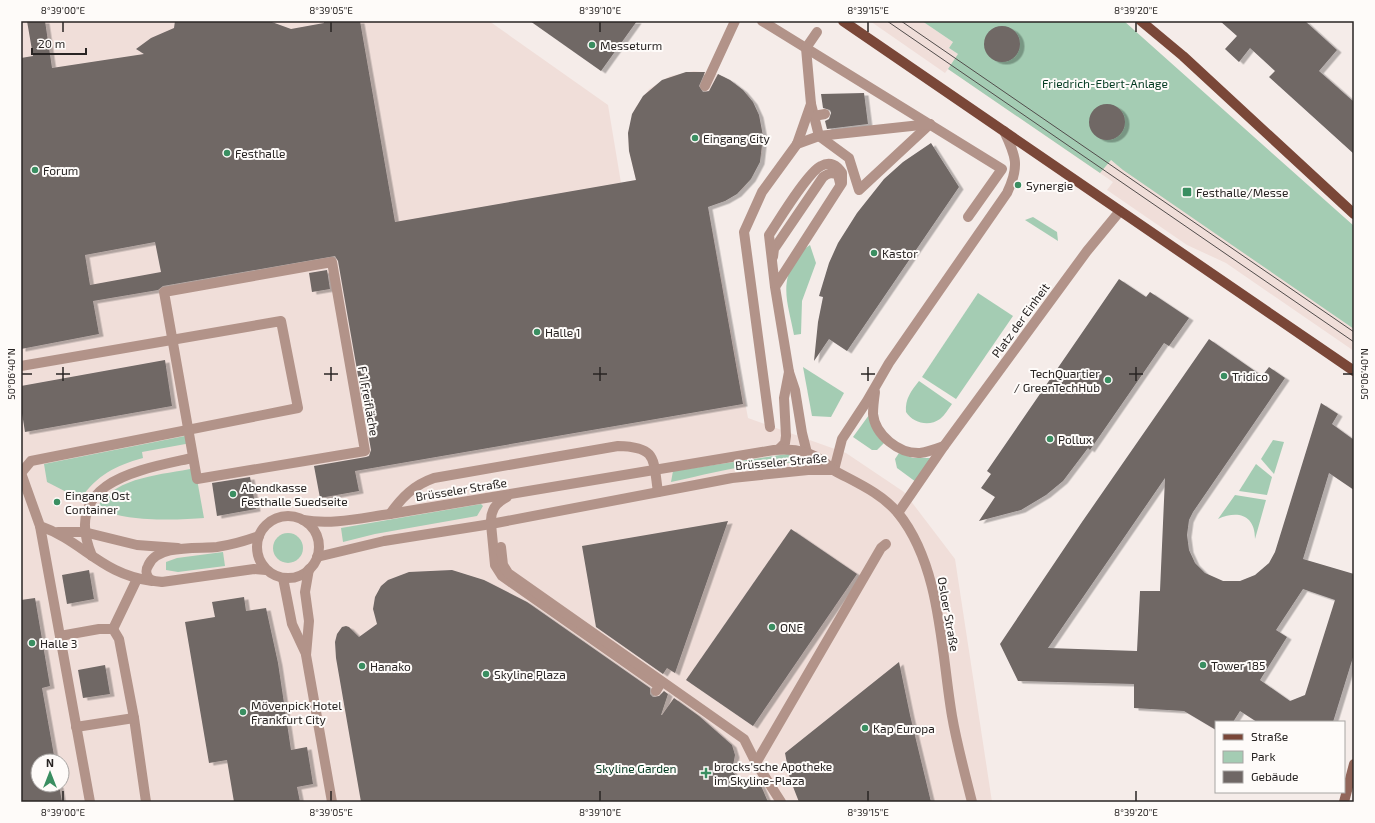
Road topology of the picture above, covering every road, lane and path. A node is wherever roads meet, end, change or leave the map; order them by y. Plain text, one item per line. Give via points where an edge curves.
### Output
1 (735, 21) edge
2 (762, 21) edge
3 (843, 21) edge
4 (1141, 21) edge
5 (817, 32) dead end
6 (806, 48) junction
7 (705, 86) dead end
8 (811, 104) junction
9 (824, 114) dead end
10 (814, 116) junction
11 (930, 124) junction
12 (1004, 131) junction
13 (819, 136) junction
14 (797, 144) junction
15 (1120, 211) junction
16 (1354, 214) edge
17 (968, 217) dead end
18 (775, 287) junction
19 (172, 340) junction
20 (21, 366) edge
21 (1354, 371) edge
22 (789, 372) junction
23 (876, 386) junction
24 (770, 427) dead end
25 (189, 430) junction
26 (944, 446) junction
27 (779, 449) junction
28 (807, 453) junction
29 (192, 458) dead end
30 (655, 469) junction
31 (834, 470) junction
32 (21, 473) edge
33 (658, 492) junction
34 (516, 494) junction
35 (898, 513) junction
36 (390, 514) junction
37 (303, 520) junction
38 (491, 524) junction
39 (40, 526) junction
40 (58, 532) junction
41 (84, 532) junction
42 (259, 536) junction
43 (886, 544) dead end
44 (501, 547) dead end
45 (184, 549) junction
46 (93, 557) junction
47 (317, 557) junction
48 (309, 569) junction
49 (266, 570) junction
50 (283, 578) junction
51 (137, 579) junction
52 (152, 581) junction
53 (523, 592) junction
54 (553, 620) dead end
55 (113, 629) junction
56 (60, 636) junction
57 (306, 655) junction
58 (656, 691) dead end
59 (134, 718) junction
60 (76, 727) junction
61 (756, 763) junction
62 (1354, 764) edge
63 (90, 802) edge
64 (146, 802) edge
65 (332, 802) edge
66 (781, 802) edge
67 (972, 802) edge
68 (1344, 802) edge

1 - 7 street
2 - 6 street
3 - 12 main road
4 - 16 main road
5 - 6 street
6 - 8 street
6 - 11 street
8 - 10 street
8 - 14 street
9 - 10 street
10 - 13 street
11 - 13 street
11 - 13 street via 859,190 849,158
11 - 17 street via 1002,169
12 - 15 main road
12 - 23 street via 1016,163 1014,178 1007,192 889,363
13 - 14 street
14 - 24 street via 762,192 744,232
15 - 21 main road
15 - 26 street, Platz der Einheit via 1087,251
18 - 18 street via 840,187 842,173 834,165 828,163 814,171 769,235
18 - 22 street
19 - 20 street
19 - 25 street, F 1 Freifläche
19 - 25 street via 281,321 298,408
19 - 25 street, F 1 Freifläche via 164,292 332,262 365,451 197,480
22 - 27 street via 784,398 786,436
22 - 28 street via 797,395
23 - 26 street via 873,416 880,431 890,443 904,450 919,453
23 - 31 street via 842,439
25 - 32 street via 31,461
26 - 35 street, Platz der Einheit
27 - 28 street, Brüsseler Straße
27 - 30 street, Brüsseler Straße
28 - 31 street, Brüsseler Straße
29 - 41 street via 143,470 115,480 103,488 88,507
30 - 33 street
30 - 34 street, Brüsseler Straße
30 - 36 street via 652,457 646,450 633,446 618,446 434,478 422,482 402,497
31 - 33 street, Brüsseler Straße via 739,477
31 - 35 street, Osloer Straße via 873,492
32 - 39 street
33 - 38 street, Brüsseler Straße
34 - 36 street, Brüsseler Straße
34 - 38 street via 495,505
35 - 67 street, Osloer Straße via 916,542 927,568 937,614 952,717
36 - 37 street, Brüsseler Straße via 326,523
37 - 42 street via 293,516 282,516 272,520
37 - 47 street via 316,535 319,544
38 - 47 street, Brüsseler Straße via 384,541
38 - 53 street via 495,565 502,576
39 - 40 street
39 - 56 street
40 - 41 street
40 - 46 street
41 - 45 street via 137,545
41 - 46 street
42 - 45 street via 217,547
42 - 49 street via 257,554
43 - 61 street via 881,548
44 - 61 street via 503,565 508,573 744,739
45 - 52 street via 162,553 151,560 146,572
46 - 51 street via 109,568
47 - 48 street
48 - 50 street via 302,575
48 - 57 street via 305,592 309,621
49 - 50 street
49 - 52 street via 254,569 173,581
50 - 57 street via 292,624
51 - 52 street
51 - 55 street
53 - 54 street
53 - 58 street via 658,686
55 - 56 street
55 - 59 street via 119,639
56 - 60 street
57 - 65 street
59 - 60 street
59 - 64 street
60 - 63 street
61 - 66 street
62 - 68 main road

